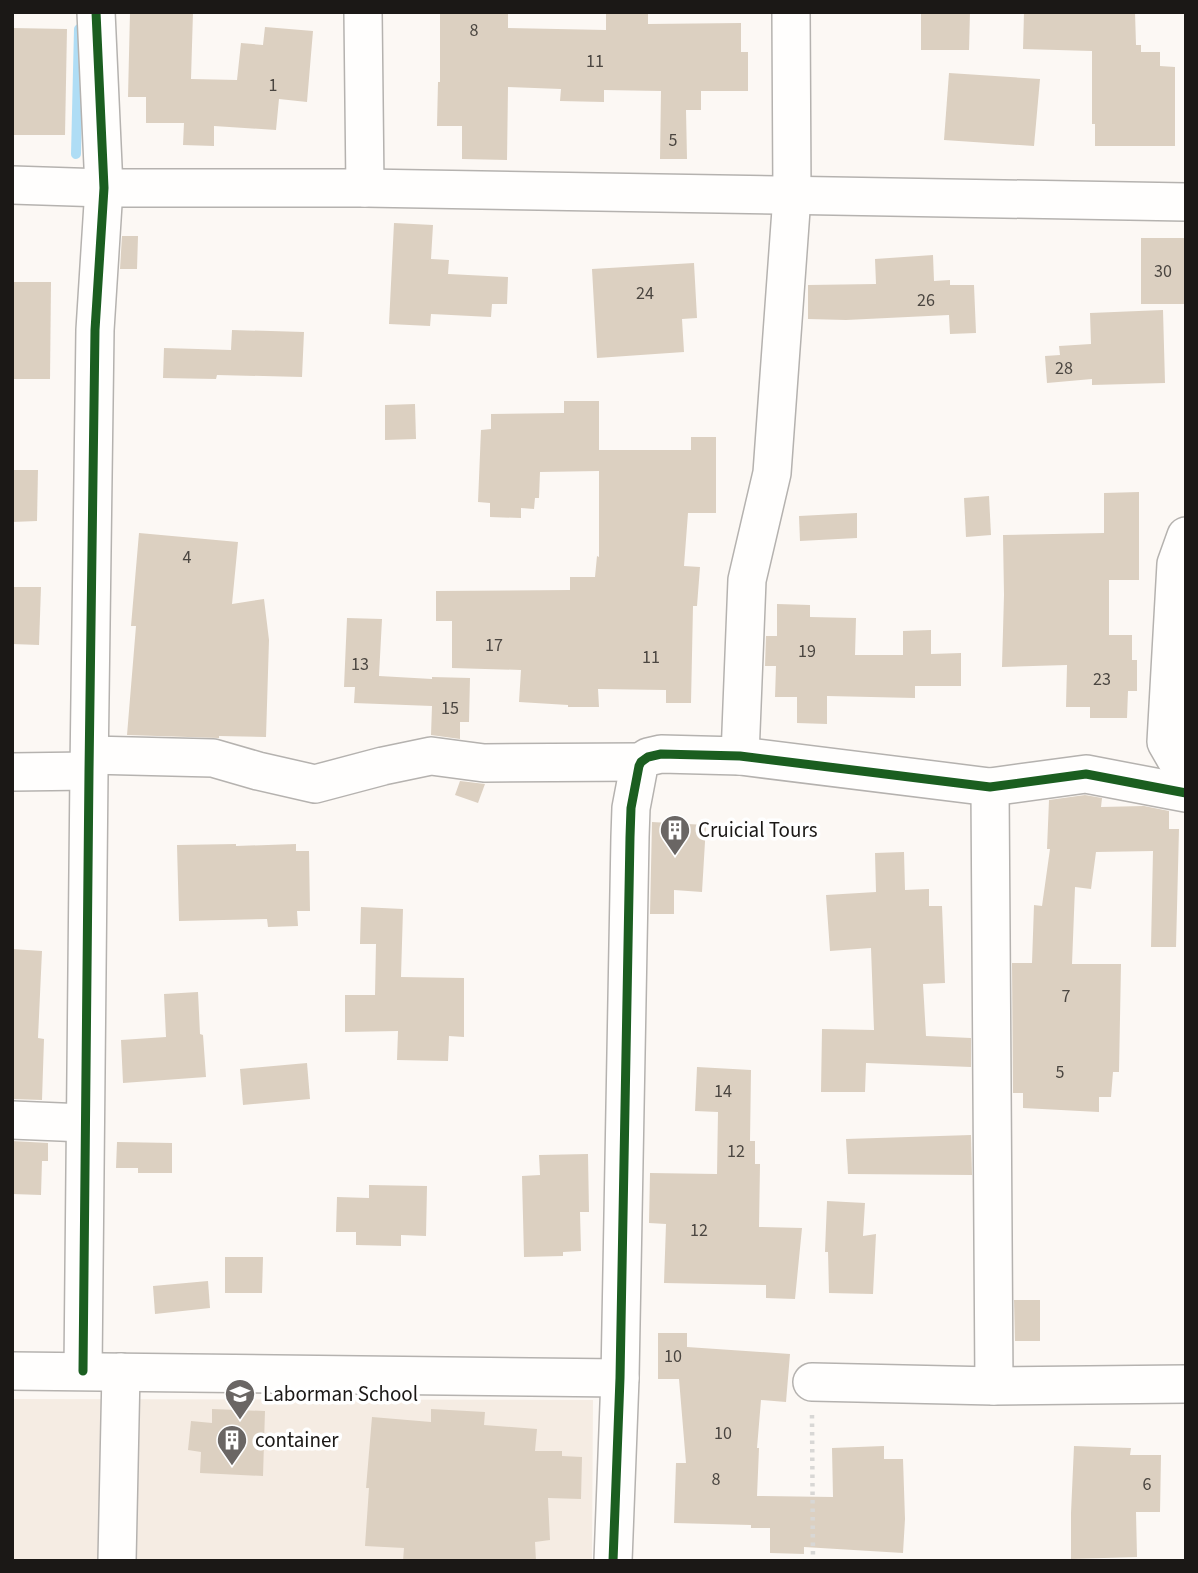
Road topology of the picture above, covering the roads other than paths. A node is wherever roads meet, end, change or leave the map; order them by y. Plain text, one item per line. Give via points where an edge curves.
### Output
1 (96, 12) edge
2 (363, 12) edge
3 (791, 12) edge
4 (12, 185) edge
5 (104, 188) junction
6 (365, 188) junction
7 (792, 196) junction
8 (1186, 202) edge
9 (1186, 536) edge
10 (740, 756) junction
11 (641, 762) junction
12 (89, 763) junction
13 (12, 772) edge
14 (1186, 777) edge
15 (990, 787) junction
16 (1186, 793) edge
17 (12, 1120) edge
18 (85, 1123) junction
19 (12, 1371) edge
20 (83, 1371) junction
21 (121, 1372) junction
22 (620, 1378) junction
23 (812, 1382) road end
24 (1186, 1384) edge
25 (994, 1386) junction
26 (117, 1561) edge
27 (613, 1561) edge

1 - 5 street
2 - 6 street
3 - 7 street
4 - 5 street
5 - 6 street
5 - 12 street via 95,330
6 - 7 street
7 - 8 street
7 - 10 street via 772,473 747,580
9 - 14 street via 1176,564 1166,742
10 - 11 street via 661,754
10 - 15 street
11 - 12 street via 484,763 431,756 315,784 213,758
11 - 22 street via 630,837
12 - 13 street
12 - 18 street
15 - 16 street via 1086,774
15 - 25 street
17 - 18 street
18 - 20 street
19 - 20 street
20 - 21 street
21 - 22 street
21 - 26 street
22 - 27 street
23 - 25 street
24 - 25 street

